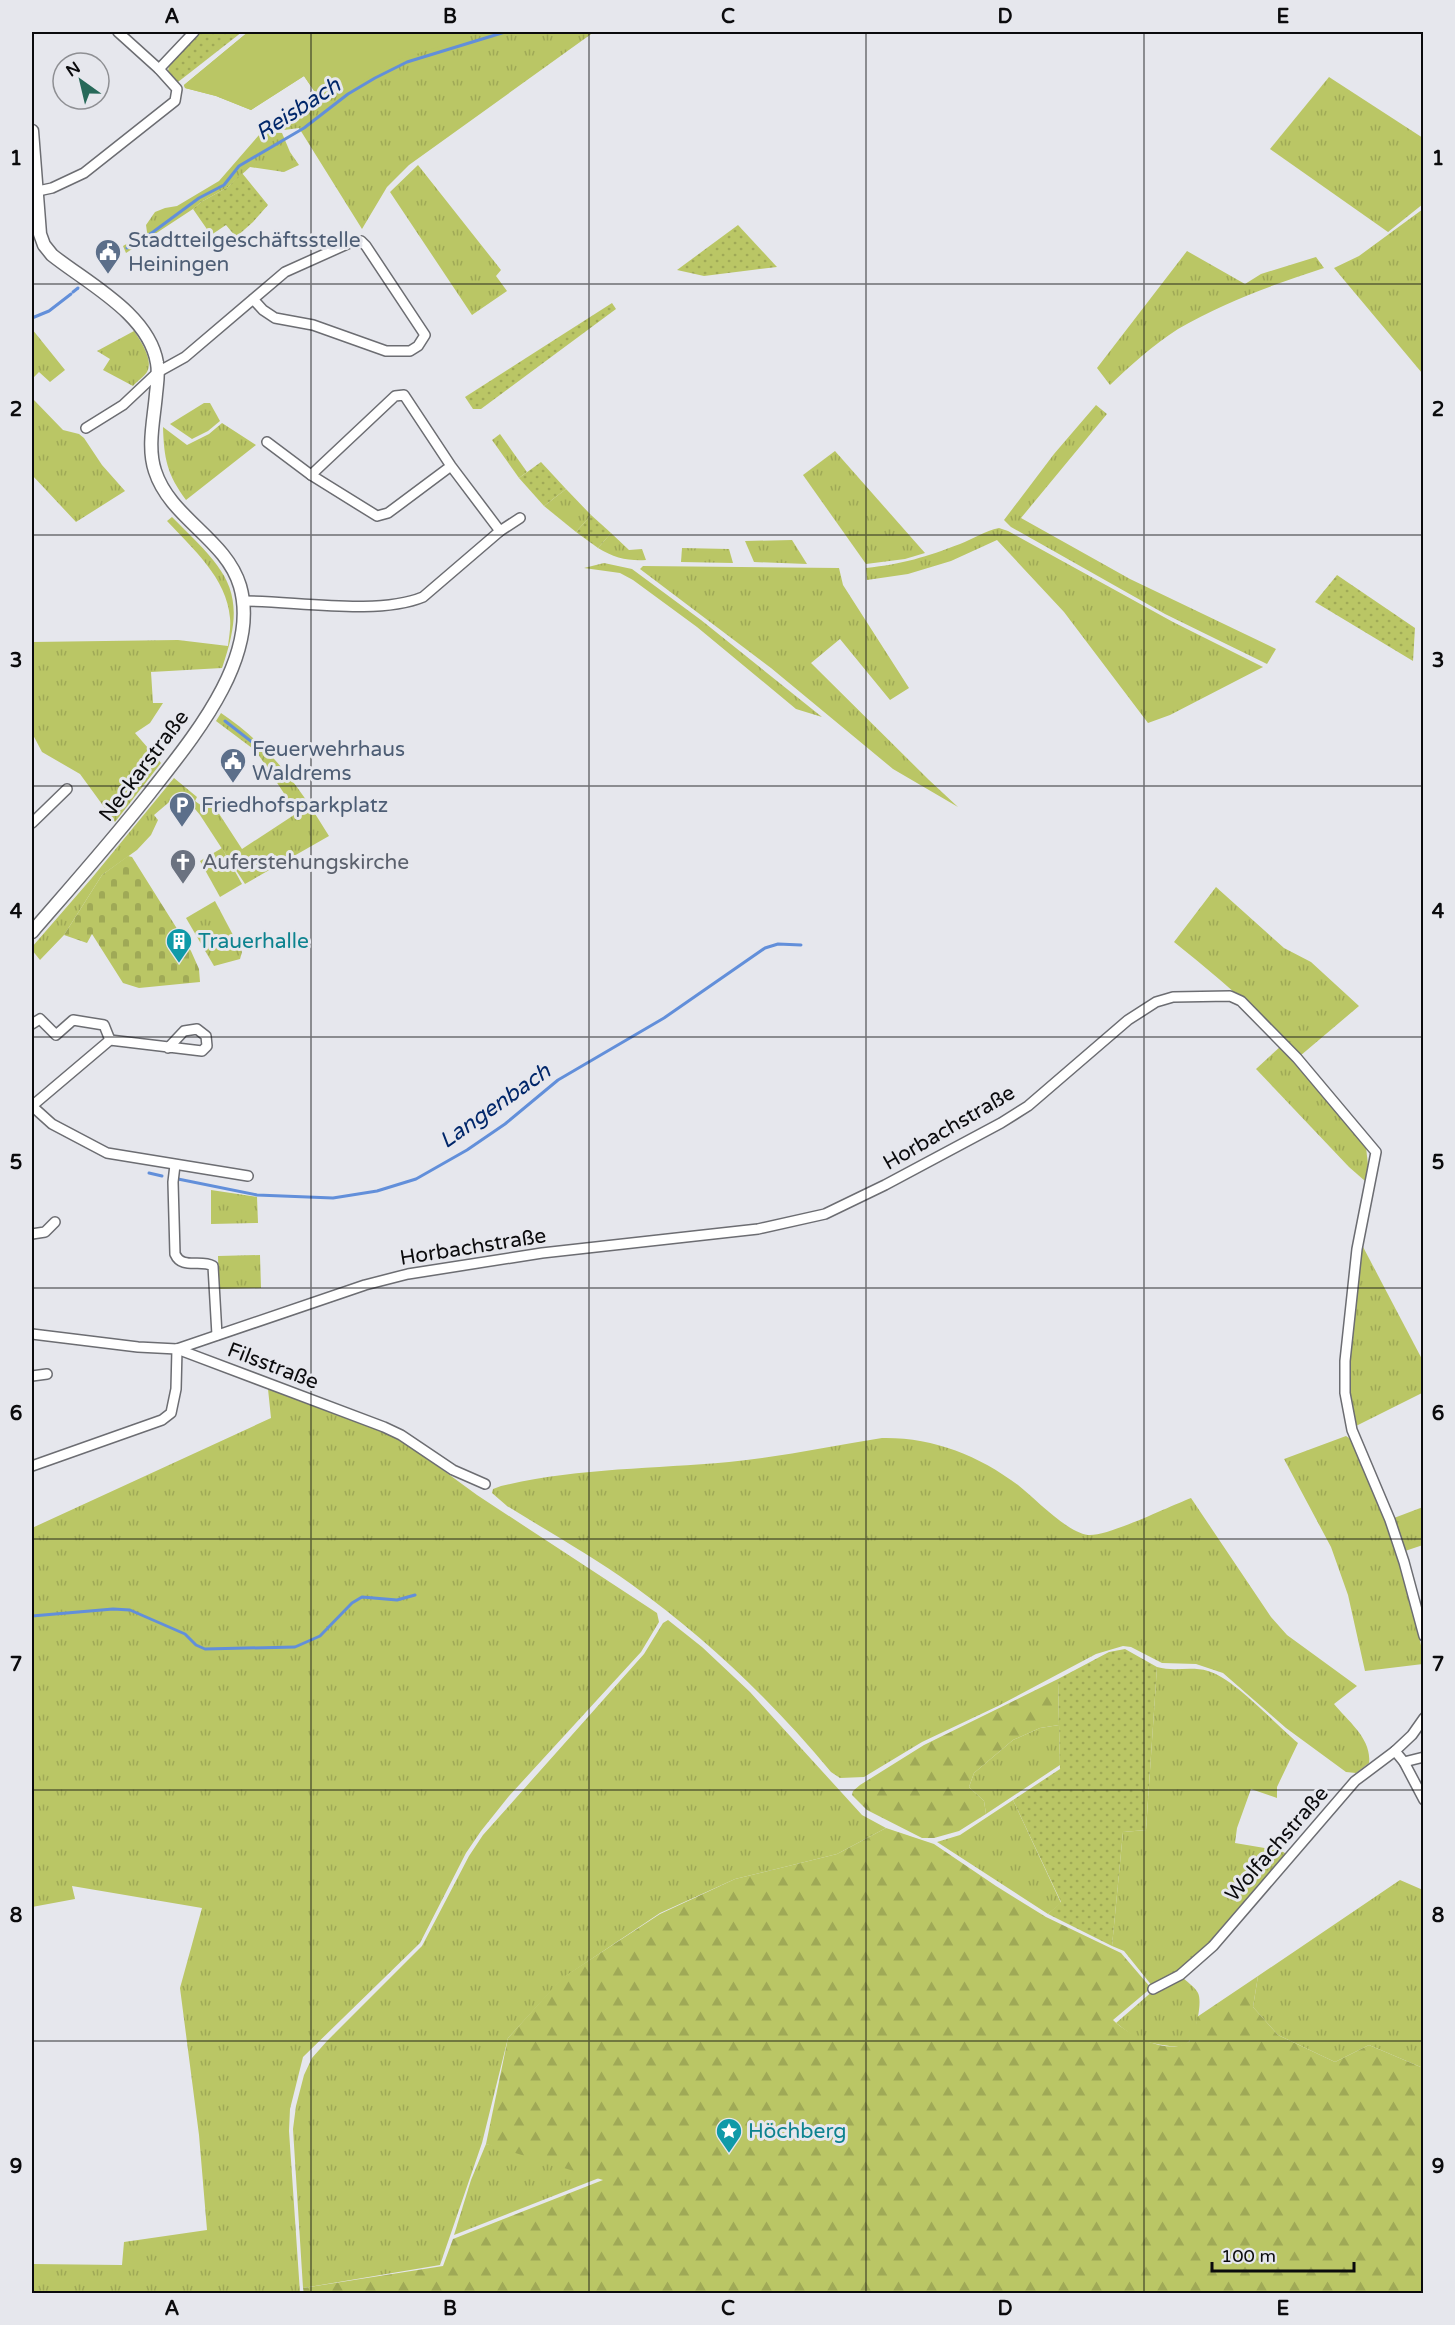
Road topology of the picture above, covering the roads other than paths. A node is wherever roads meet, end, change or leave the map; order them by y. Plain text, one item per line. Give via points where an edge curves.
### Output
1 (118, 32) edge
2 (194, 32) edge
3 (159, 69) junction
4 (32, 131) edge
5 (38, 191) junction
6 (35, 221) edge
7 (253, 299) junction
8 (158, 372) junction
9 (86, 428) dead end
10 (267, 442) dead end
11 (451, 466) junction
12 (311, 475) junction
13 (520, 518) dead end
14 (500, 531) junction
15 (243, 601) junction
16 (67, 789) dead end
17 (32, 823) edge
18 (32, 932) edge
19 (32, 1024) edge
20 (110, 1040) junction
21 (168, 1047) dead end
22 (32, 1106) edge
23 (175, 1165) junction
24 (249, 1176) dead end
25 (55, 1222) dead end
26 (32, 1234) edge
27 (32, 1334) edge
28 (217, 1335) junction
29 (177, 1348) junction
30 (47, 1374) dead end
31 (32, 1376) edge
32 (32, 1466) edge
33 (485, 1484) dead end
34 (1424, 1636) edge
35 (1424, 1719) edge
36 (1395, 1751) junction
37 (1424, 1757) edge
38 (1404, 1762) junction
39 (1424, 1800) edge
40 (1153, 1989) dead end

1 - 3 street
2 - 3 street
3 - 5 street via 177,89 175,101 84,173
4 - 5 street
5 - 6 street
6 - 8 street via 52,255 136,322 156,356
7 - 7 street via 285,272 361,241 425,335 410,351 386,351 313,325 275,318
7 - 8 street via 185,357
8 - 9 street via 123,405
8 - 15 street via 154,469 166,494 229,564
10 - 12 street
11 - 12 street via 388,513 377,516
11 - 12 street via 404,395 395,396
11 - 14 street
13 - 14 street
14 - 15 street via 423,597 411,602 386,606
15 - 18 street, Neckarstraße via 240,644 206,718 119,832
16 - 17 street
19 - 20 street via 40,1019 56,1035 73,1020 104,1025
20 - 21 street
20 - 22 street
22 - 23 street via 52,1124 107,1153
23 - 24 street
23 - 28 street via 175,1254 184,1263 204,1262 213,1266
25 - 26 street via 45,1232
27 - 29 street, Filsstraße
28 - 29 street, Horbachstraße
28 - 34 street, Horbachstraße via 408,1274 542,1253 758,1229 817,1217 885,1185 1028,1106 1128,1020 1156,1002 1180,996 1230,996 1241,1001 1270,1030 1376,1152 1357,1249 1345,1393 1352,1430 1396,1539
29 - 32 street via 171,1413 162,1420
29 - 33 street, Filsstraße via 384,1427 453,1470
30 - 31 street
35 - 36 street, Wolfachstraße
36 - 38 street
36 - 40 street, Wolfachstraße via 1355,1781 1213,1947 1180,1975
37 - 38 street
38 - 39 street

